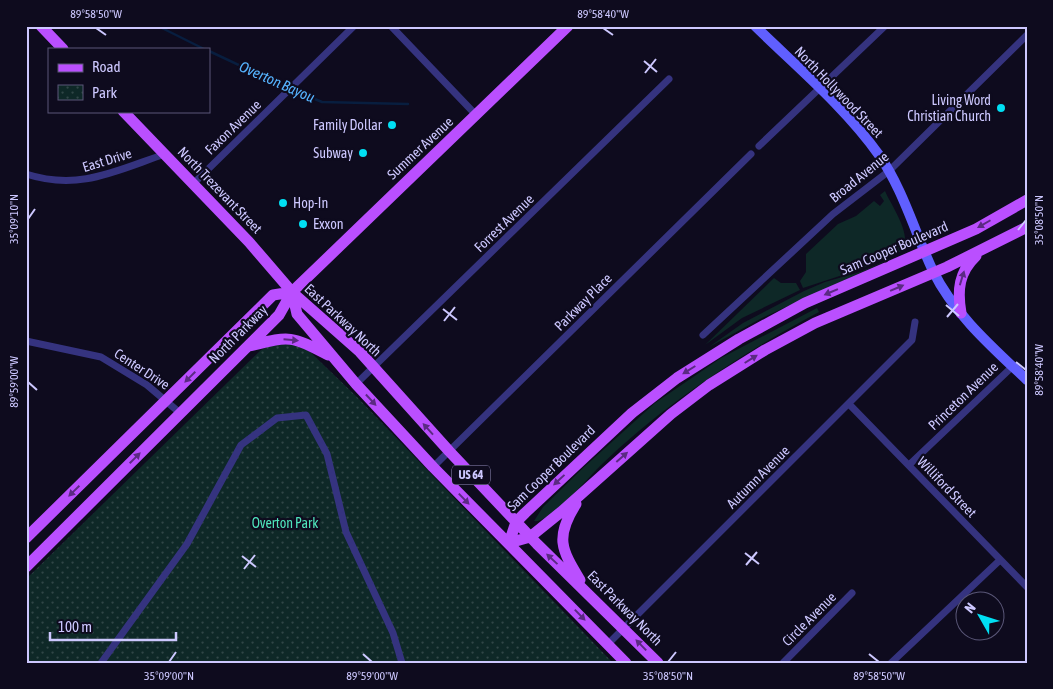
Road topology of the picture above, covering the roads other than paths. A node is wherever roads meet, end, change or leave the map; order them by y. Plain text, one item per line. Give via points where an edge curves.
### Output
1 (42, 26) edge
2 (354, 26) edge
3 (391, 26) edge
4 (568, 26) edge
5 (755, 26) edge
6 (885, 26) edge
7 (1027, 35) edge
8 (62, 48) edge
9 (669, 78) dead end
10 (820, 90) junction
11 (124, 112) edge
12 (478, 116) junction
13 (759, 146) dead end
14 (165, 154) junction
15 (751, 154) dead end
16 (889, 171) junction
17 (26, 174) edge
18 (193, 184) junction
19 (1027, 200) edge
20 (1027, 227) edge
21 (983, 250) junction
22 (924, 251) junction
23 (934, 272) junction
24 (292, 292) junction
25 (961, 313) junction
26 (915, 322) dead end
27 (703, 335) dead end
28 (26, 341) edge
29 (247, 347) junction
30 (332, 357) junction
31 (1012, 366) junction
32 (373, 368) junction
33 (1027, 380) edge
34 (356, 384) junction
35 (166, 400) junction
36 (849, 404) junction
37 (180, 413) junction
38 (449, 451) junction
39 (909, 465) junction
40 (433, 466) junction
41 (586, 489) junction
42 (516, 522) junction
43 (530, 537) junction
44 (26, 538) edge
45 (509, 543) junction
46 (1000, 560) junction
47 (26, 567) edge
48 (1027, 587) edge
49 (588, 592) junction
50 (852, 593) dead end
51 (624, 626) junction
52 (608, 644) junction
53 (101, 663) edge
54 (402, 663) edge
55 (626, 663) edge
56 (658, 663) edge
57 (783, 663) edge
58 (891, 663) edge

1 - 8 main road
2 - 18 street, Faxon Avenue
3 - 12 street
4 - 12 main road, Summer Avenue
5 - 10 main road, North Hollywood Street
6 - 10 street
7 - 16 street, Broad Avenue
9 - 32 street, Forrest Avenue
10 - 13 street
10 - 16 main road, North Hollywood Street via 878,154
11 - 14 main road, North Trezevant Street
12 - 24 main road, Summer Avenue
14 - 17 street, East Drive via 86,181 48,181
14 - 18 main road, North Trezevant Street
15 - 38 street, Parkway Place
16 - 22 main road, North Hollywood Street
16 - 27 street, Broad Avenue via 834,214
18 - 24 main road, North Trezevant Street
19 -> 22 main road, Sam Cooper Boulevard via 976,229
20 - 21 main road
21 - 23 main road
25 -> 21 main road via 958,299 961,277 967,265
22 - 23 main road, North Hollywood Street
22 -> 42 main road, Sam Cooper Boulevard via 805,303 677,378 632,413
23 - 25 main road, North Hollywood Street
41 -> 23 main road via 708,385 815,323
24 - 29 main road, North Parkway via 279,315
24 - 30 main road, East Parkway North / US 64 via 297,314
24 - 32 main road, East Parkway North / US 64 via 360,352
24 -> 35 main road, North Parkway via 273,295
25 - 31 main road, North Hollywood Street
26 - 36 street, Autumn Avenue via 912,340
28 - 35 street, Center Drive via 102,357
29 -> 30 main road via 275,339 298,339
29 - 37 main road, North Parkway
30 - 34 main road, East Parkway North / US 64
31 - 33 main road, North Hollywood Street
31 - 39 street, Princeton Avenue
32 - 34 street, Forrest Avenue
38 -> 32 main road, East Parkway North / US 64
34 -> 40 main road, East Parkway North / US 64
35 - 37 street, Center Drive
35 -> 44 main road, North Parkway
36 - 39 street, Williford Street
36 - 51 street, Autumn Avenue
47 -> 37 main road, North Parkway
38 - 40 street, Parkway Place
38 - 42 main road, East Parkway North / US 64
39 - 46 street, Williford Street
40 -> 45 main road, East Parkway North / US 64
41 - 43 main road
41 - 49 main road via 566,520 562,535 563,548
42 - 43 main road, East Parkway North / US 64
42 - 45 main road, Sam Cooper Boulevard
43 - 45 main road
49 -> 43 main road, East Parkway North / US 64
45 -> 52 main road, East Parkway North / US 64
46 - 48 street, Williford Street
46 - 58 street
49 - 51 main road, East Parkway North / US 64
50 - 57 street, Circle Avenue
51 - 52 street, Autumn Avenue
56 -> 51 main road, East Parkway North / US 64
52 - 55 main road, East Parkway North / US 64
53 - 54 street via 187,544 241,445 277,418 306,415 327,454 346,532

